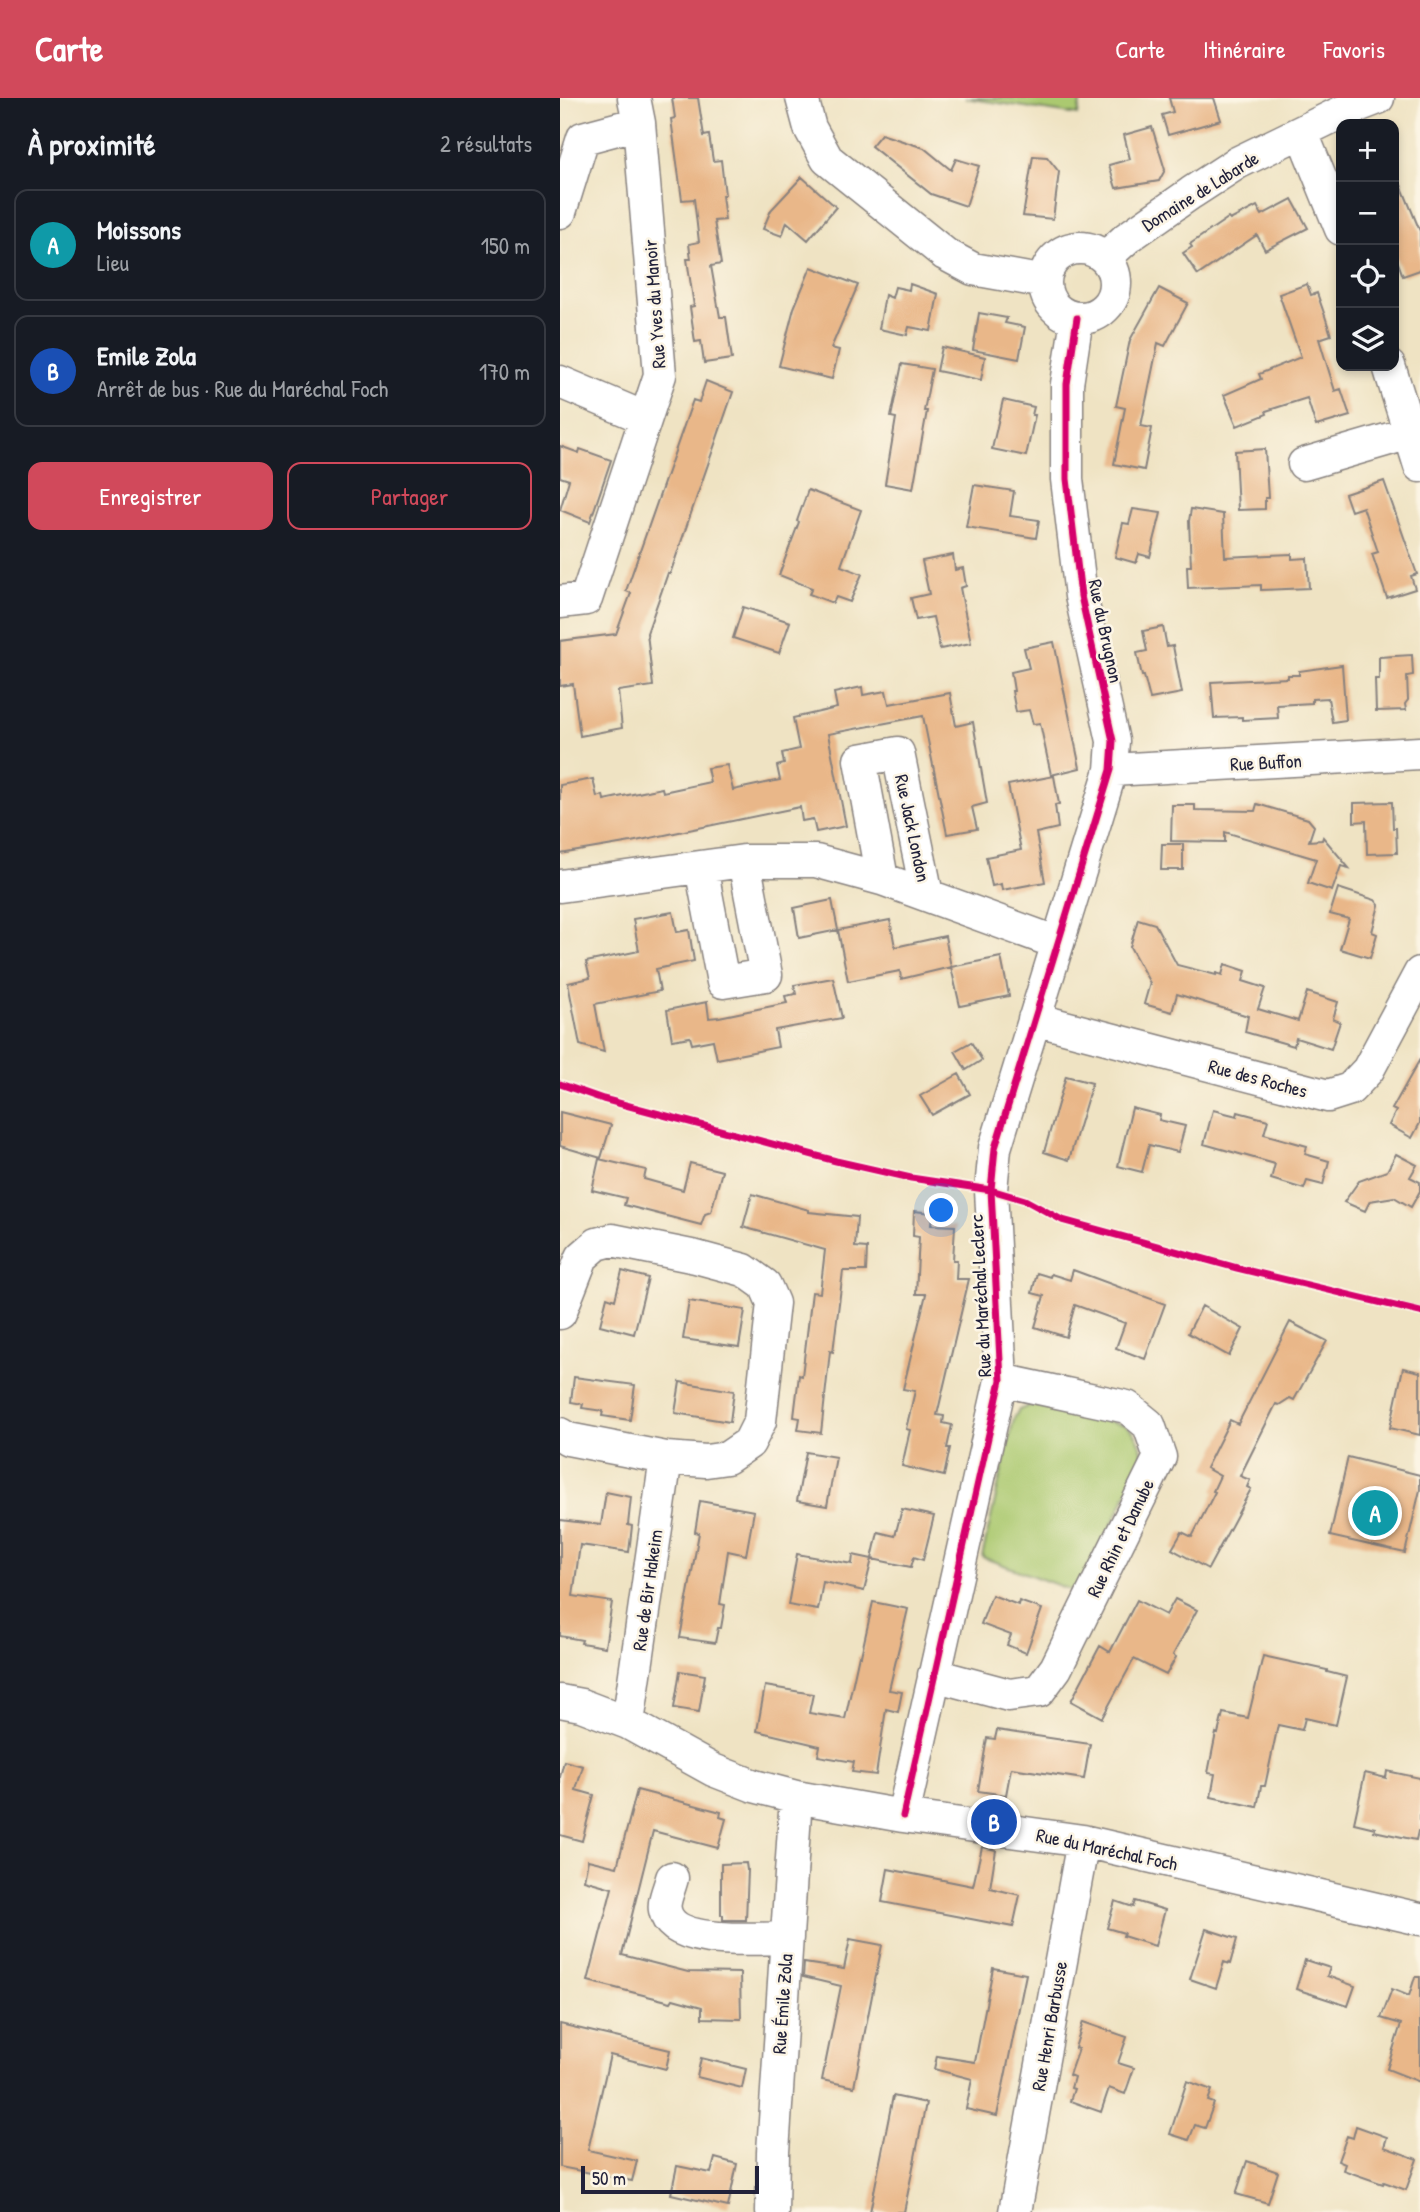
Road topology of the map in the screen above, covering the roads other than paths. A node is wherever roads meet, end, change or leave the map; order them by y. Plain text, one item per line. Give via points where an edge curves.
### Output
1 (802, 98) edge
2 (1378, 98) edge
3 (636, 110) edge
4 (1301, 133) junction
5 (560, 212) edge
6 (1336, 217) edge
7 (1105, 258) junction
8 (1045, 282) junction
9 (1077, 318) junction
10 (1391, 371) edge
11 (560, 382) edge
12 (645, 418) junction
13 (1410, 433) junction
14 (1304, 464) dead end
15 (1420, 466) edge
16 (560, 602) edge
17 (1420, 753) edge
18 (1111, 770) junction
19 (744, 862) junction
20 (701, 867) junction
21 (883, 879) junction
22 (560, 886) edge
23 (927, 895) junction
24 (1058, 943) junction
25 (1420, 973) edge
26 (1034, 1019) junction
27 (560, 1313) edge
28 (1002, 1380) junction
29 (560, 1434) edge
30 (666, 1458) junction
31 (934, 1675) junction
32 (560, 1701) edge
33 (628, 1723) junction
34 (796, 1797) junction
35 (903, 1816) junction
36 (1083, 1840) junction
37 (672, 1878) dead end
38 (1420, 1919) edge
39 (787, 1938) junction
40 (772, 2212) edge
41 (1015, 2212) edge

1 - 8 street via 810,128 827,159 946,254 973,268
2 - 4 street, Domaine de Labarde
3 - 5 street via 583,138
3 - 12 street, Rue Yves du Manoir via 660,375
4 - 6 street
4 - 7 street, Domaine de Labarde via 1202,185
7 - 8 street via 1084,248 1062,253 1053,261
7 - 9 street via 1115,277 1112,298 1098,314
8 - 9 street via 1051,302 1067,316
9 - 18 street, Rue du Brugnon via 1068,384 1066,479 1081,596 1113,741
10 - 13 street
11 - 12 street
12 - 16 street, Rue Yves du Manoir via 586,599
13 - 14 street
13 - 15 street
17 - 18 street, Rue Buffon
18 - 24 street, Rue du Brugnon
19 - 20 street, Rue Jack London
19 - 20 street via 766,975 723,982
19 - 21 street, Rue Jack London via 816,861
20 - 22 street, Rue Jack London
21 - 23 street, Rue Jack London
21 - 23 street, Rue Jack London via 860,760 898,753
23 - 24 street, Rue Jack London
24 - 26 street, Rue du Maréchal Leclerc
25 - 26 street, Rue des Roches via 1368,1070 1350,1090 1328,1096
26 - 28 street, Rue du Maréchal Leclerc via 995,1148 991,1190
27 - 30 street via 582,1257 597,1244 612,1240 744,1270 765,1285 773,1303 761,1421 749,1443 727,1458
28 - 31 street, Rue du Maréchal Leclerc
28 - 31 street, Rue Rhin et Danube via 1127,1406 1149,1426 1160,1457 1056,1668 1039,1691 1009,1695
29 - 30 street
30 - 33 street, Rue de Bir Hakeim
31 - 35 street, Rue du Maréchal Leclerc
32 - 33 street, Rue du Maréchal Foch
33 - 34 street, Rue du Maréchal Foch via 713,1770
34 - 35 street, Rue du Maréchal Foch
34 - 39 street, Rue Émile Zola
35 - 36 street, Rue du Maréchal Foch
36 - 38 street, Rue du Maréchal Foch
36 - 41 street, Rue Henri Barbusse
37 - 39 street via 664,1908 678,1928 704,1937
39 - 40 street, Rue Émile Zola

